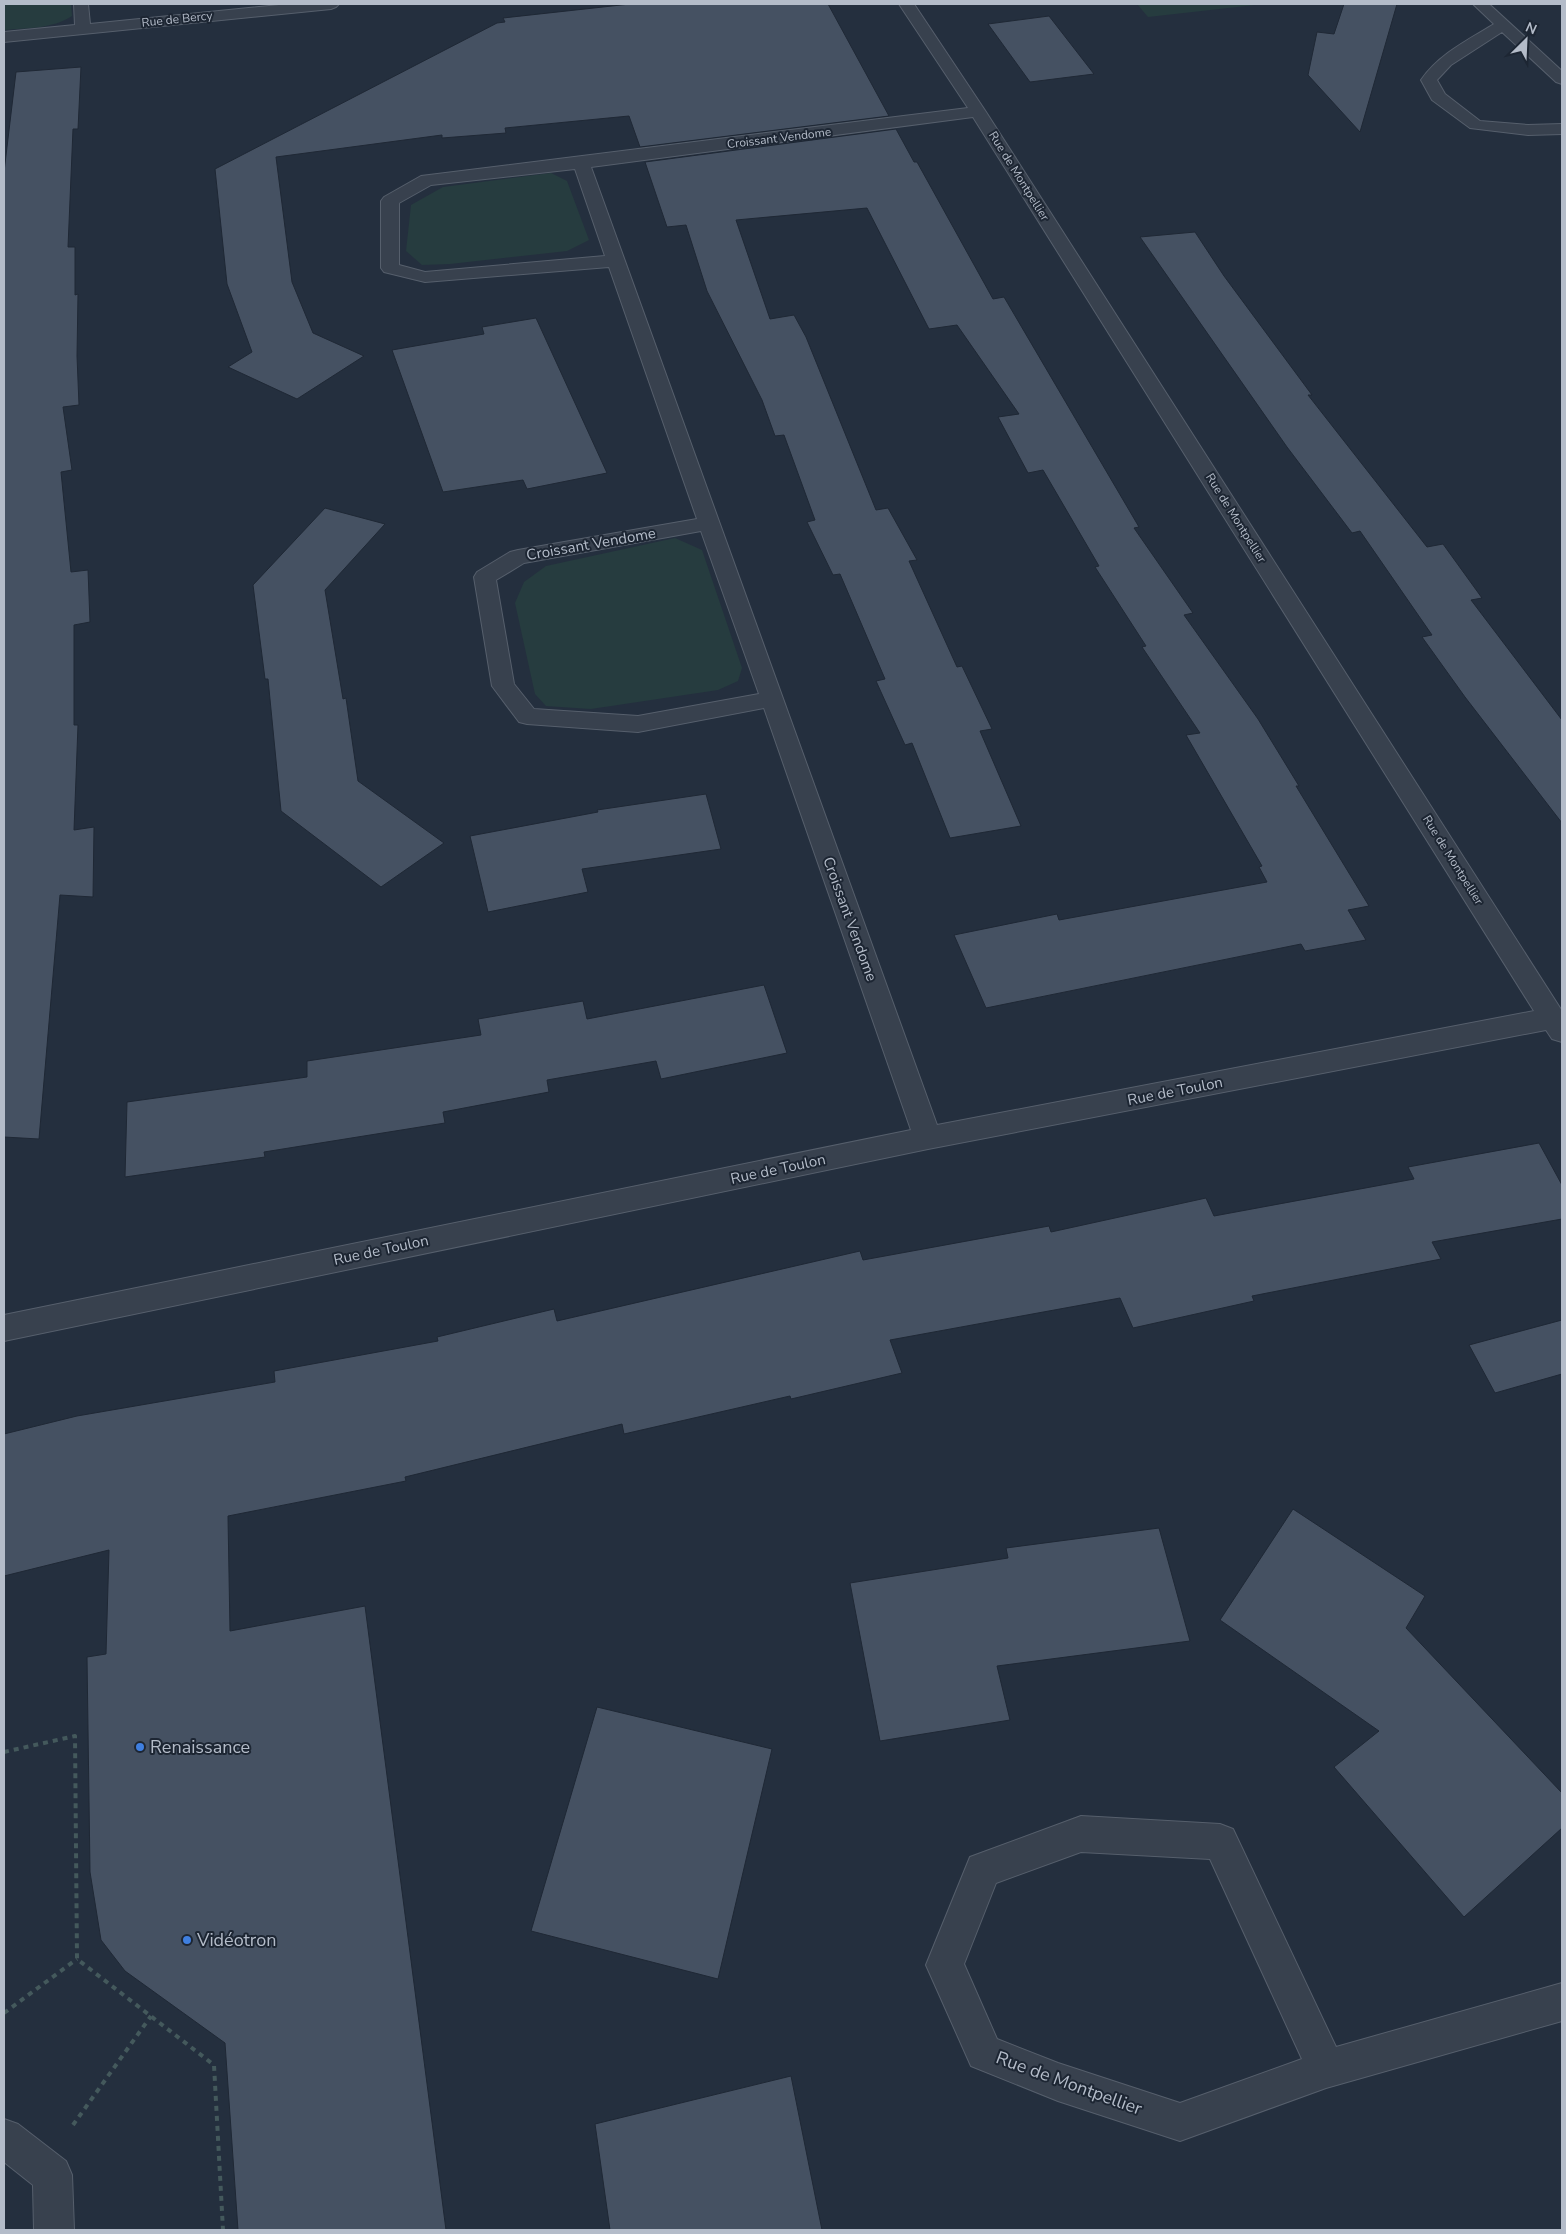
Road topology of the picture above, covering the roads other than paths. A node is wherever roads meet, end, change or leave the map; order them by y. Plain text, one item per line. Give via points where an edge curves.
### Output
1 (81, 4) edge
2 (331, 4) edge
3 (907, 4) edge
4 (1481, 4) edge
5 (1504, 24) junction
6 (83, 29) junction
7 (4, 37) edge
8 (1562, 79) edge
9 (978, 112) junction
10 (1562, 128) edge
11 (580, 164) junction
12 (615, 260) junction
13 (709, 523) junction
14 (772, 699) junction
15 (1558, 1026) edge
16 (928, 1138) junction
17 (4, 1328) edge
18 (1562, 2002) edge
19 (1326, 2069) junction
20 (4, 2138) edge
21 (54, 2230) edge

1 - 6 street
2 - 6 street, Rue de Bercy
3 - 9 street, Rue de Montpellier
4 - 5 street
5 - 8 street
5 - 10 street via 1445,62 1429,80 1438,97 1476,125 1528,130
6 - 7 street, Rue de Bercy
9 - 11 street, Croissant Vendome
9 - 15 street, Rue de Montpellier
11 - 12 street, Croissant Vendome
11 - 12 street, Croissant Vendome via 427,180 390,201 390,268 425,277
12 - 13 street, Croissant Vendome
13 - 14 street, Croissant Vendome
13 - 14 street, Croissant Vendome via 518,557 485,577 503,686 527,716 638,724
14 - 16 street, Croissant Vendome
15 - 16 street, Rue de Toulon
16 - 17 street, Rue de Toulon
18 - 19 street, Rue de Montpellier
19 - 19 street, Rue de Montpellier via 1220,1842 1081,1834 983,1870 945,1965 984,2053 1058,2082 1180,2122
20 - 21 street via 52,2175

